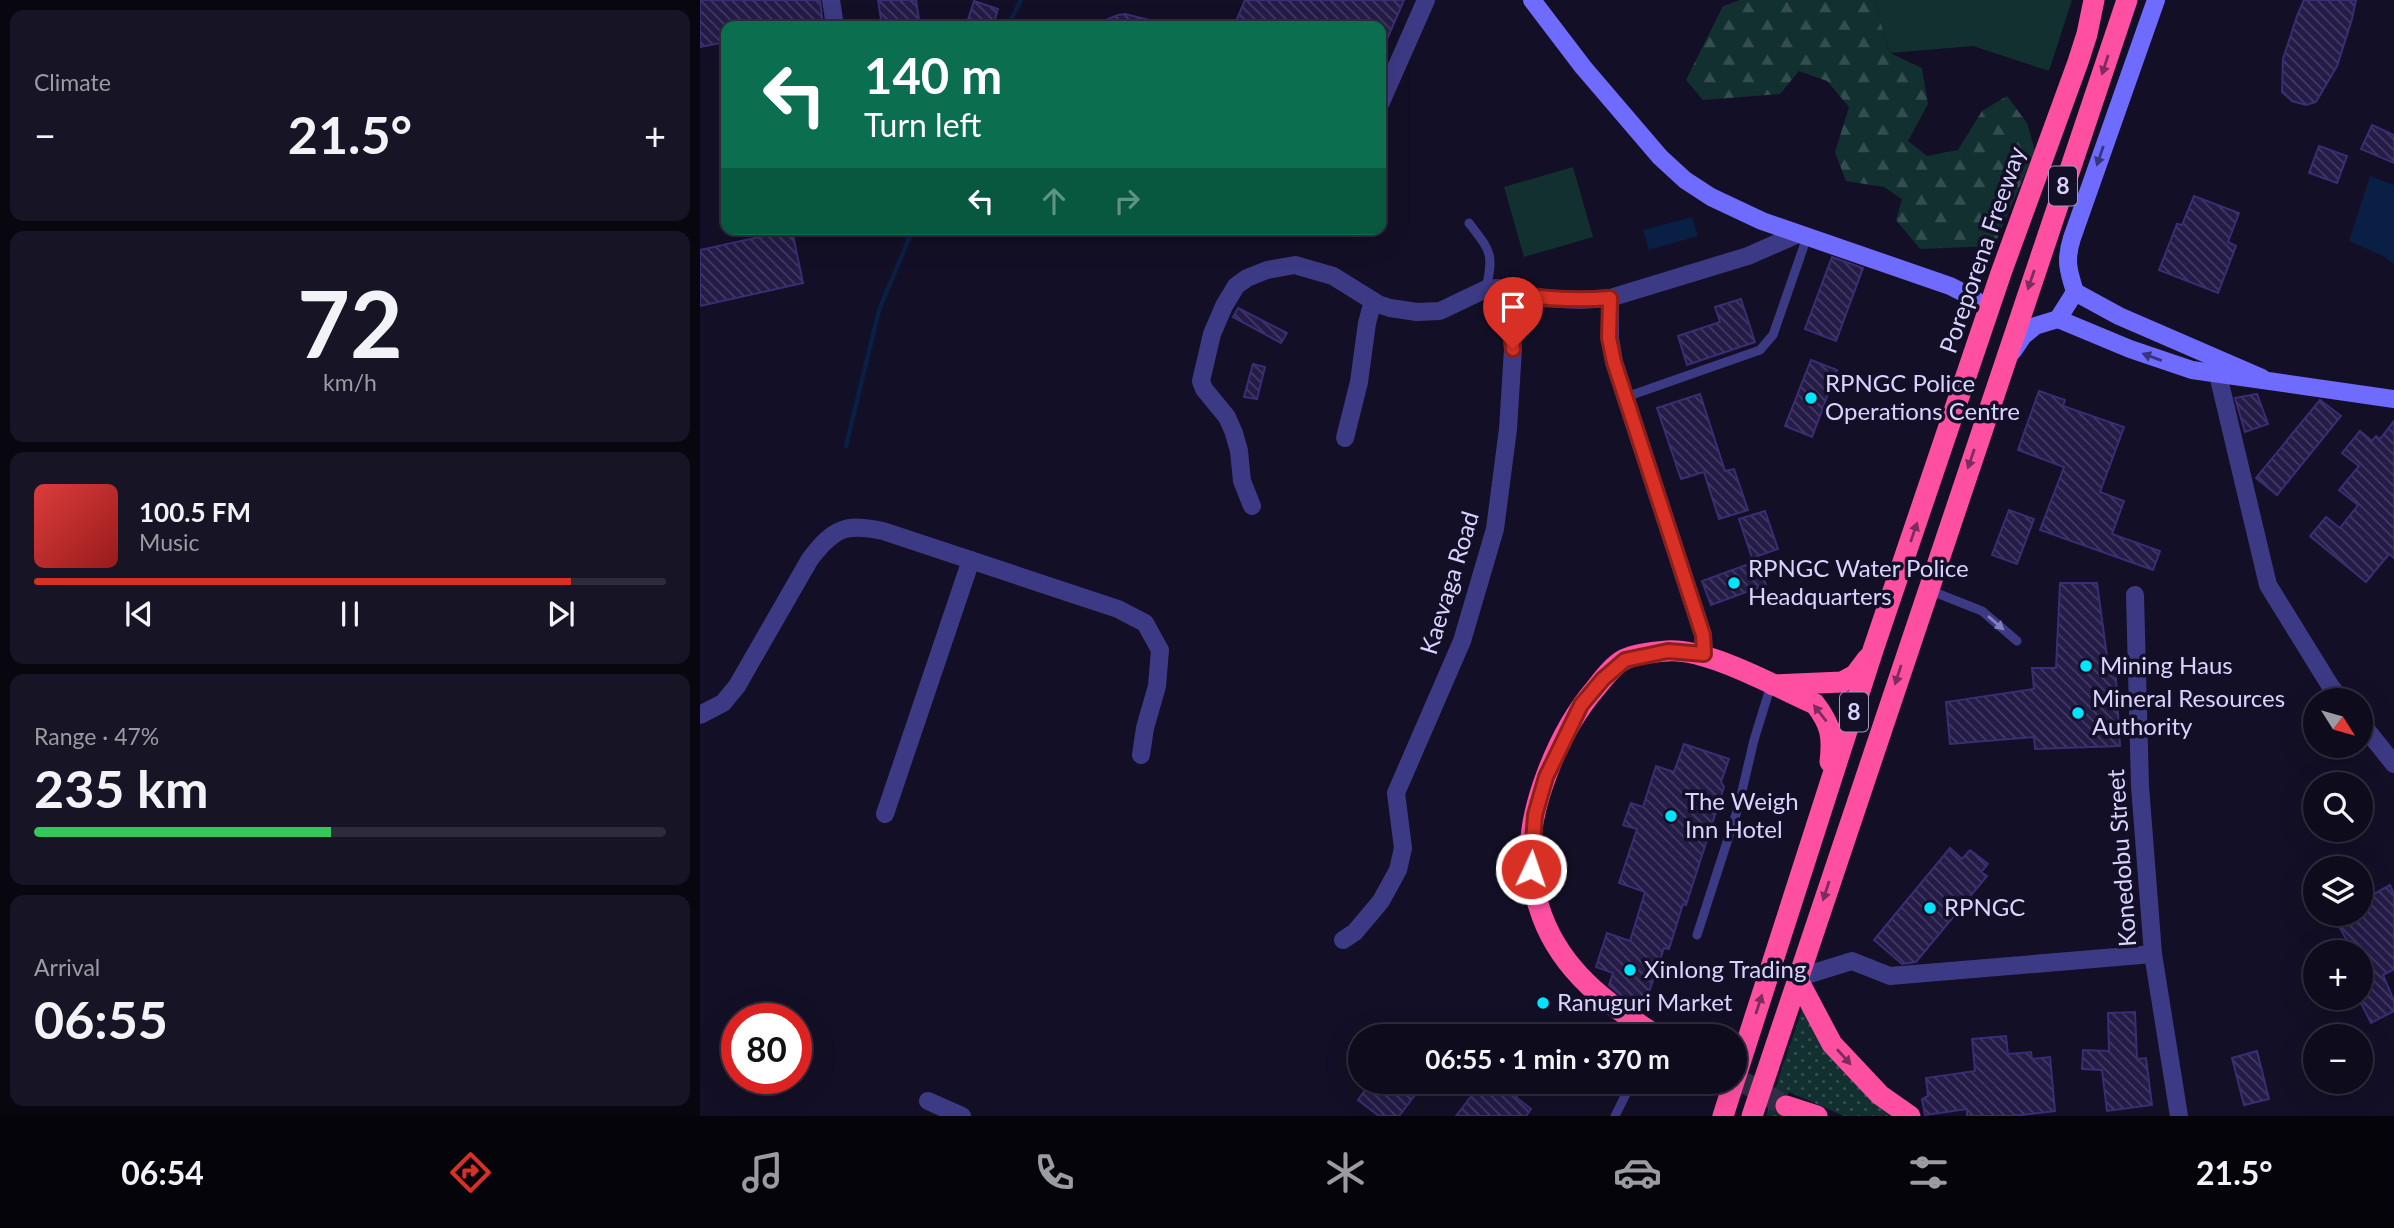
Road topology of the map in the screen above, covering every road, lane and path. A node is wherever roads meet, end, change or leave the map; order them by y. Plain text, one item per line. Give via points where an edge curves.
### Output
1 (831, 0) edge
2 (1426, 0) edge
3 (1532, 0) edge
4 (2094, 0) edge
5 (2127, 0) edge
6 (2156, 0) edge
7 (834, 21) edge
8 (1386, 91) edge
9 (1469, 223) dead end
10 (1803, 235) junction
11 (1486, 289) junction
12 (1508, 292) junction
13 (2075, 292) junction
14 (1610, 298) junction
15 (1373, 301) junction
16 (1989, 310) junction
17 (2057, 319) junction
18 (2215, 367) junction
19 (2000, 372) junction
20 (1626, 397) junction
21 (2394, 399) edge
22 (1345, 438) dead end
23 (1252, 506) dead end
24 (971, 560) junction
25 (1927, 590) junction
26 (2135, 595) dead end
27 (2017, 642) dead end
28 (1874, 650) junction
29 (1704, 654) junction
30 (1771, 685) junction
31 (2332, 688) edge
32 (700, 715) edge
33 (2373, 738) edge
34 (1141, 755) dead end
35 (2394, 764) edge
36 (1825, 802) junction
37 (886, 814) dead end
38 (1697, 935) dead end
39 (1343, 940) dead end
40 (2153, 954) junction
41 (1797, 978) junction
42 (1640, 1024) edge
43 (1626, 1094) edge
44 (928, 1101) dead end
45 (1786, 1106) tunnel mouth
46 (962, 1116) edge
47 (1615, 1116) edge
48 (1723, 1116) edge
49 (1752, 1116) edge
50 (1817, 1116) edge
51 (1910, 1116) edge
52 (2179, 1116) edge

1 - 7 street
2 - 8 street
3 - 10 main road via 1583,67 1685,180 1733,208
4 - 16 highway, Poreporena Freeway / 8 via 2081,52
5 -> 19 highway, 8
6 -> 13 main road via 2066,256
9 - 11 lane via 1492,260
10 - 14 street
10 - 16 main road via 1950,286
10 - 20 lane via 1773,335 1760,350
11 - 12 street
11 - 15 street via 1440,311 1390,309
12 - 14 street via 1541,298
12 - 39 street, Kaevaga Road via 1513,349 1495,528 1462,641 1396,793 1403,848 1398,870 1381,901
13 - 17 main road
13 - 18 main road
14 - 20 street via 1609,338
15 - 22 street
15 - 23 street via 1333,276 1295,265 1247,278 1224,306 1212,334 1202,386 1234,433 1242,481
28 -> 16 highway, Poreporena Freeway / 8
18 -> 17 main road via 2168,363
17 - 19 main road via 2022,336
18 - 21 main road
18 - 31 street via 2268,585
19 -> 25 highway, 8
20 - 29 street via 1703,635
24 - 32 street via 883,531 860,526 840,530 810,559 737,686 723,703
24 - 34 street via 1118,609 1145,624 1160,650
24 - 37 street
25 -> 27 lane via 1982,611
25 -> 41 highway, 8
26 - 40 street, Konedobu Street via 2140,786
28 - 30 highway via 1855,675 1842,682
28 - 36 highway, Poreporena Freeway / 8
29 - 30 highway
29 - 42 highway via 1668,651 1632,658 1603,679 1581,705 1555,757 1535,815 1531,869 1543,916 1557,946 1586,984
36 -> 30 highway via 1832,746 1827,720 1815,704
30 - 38 lane
33 - 35 street
48 -> 36 highway, Poreporena Freeway / 8
40 - 41 street via 1890,976 1852,961
40 - 52 street, Konedobu Street
41 - 49 highway, 8
41 -> 51 highway via 1832,1044 1880,1095
43 - 47 lane
44 - 46 street
45 - 50 highway

